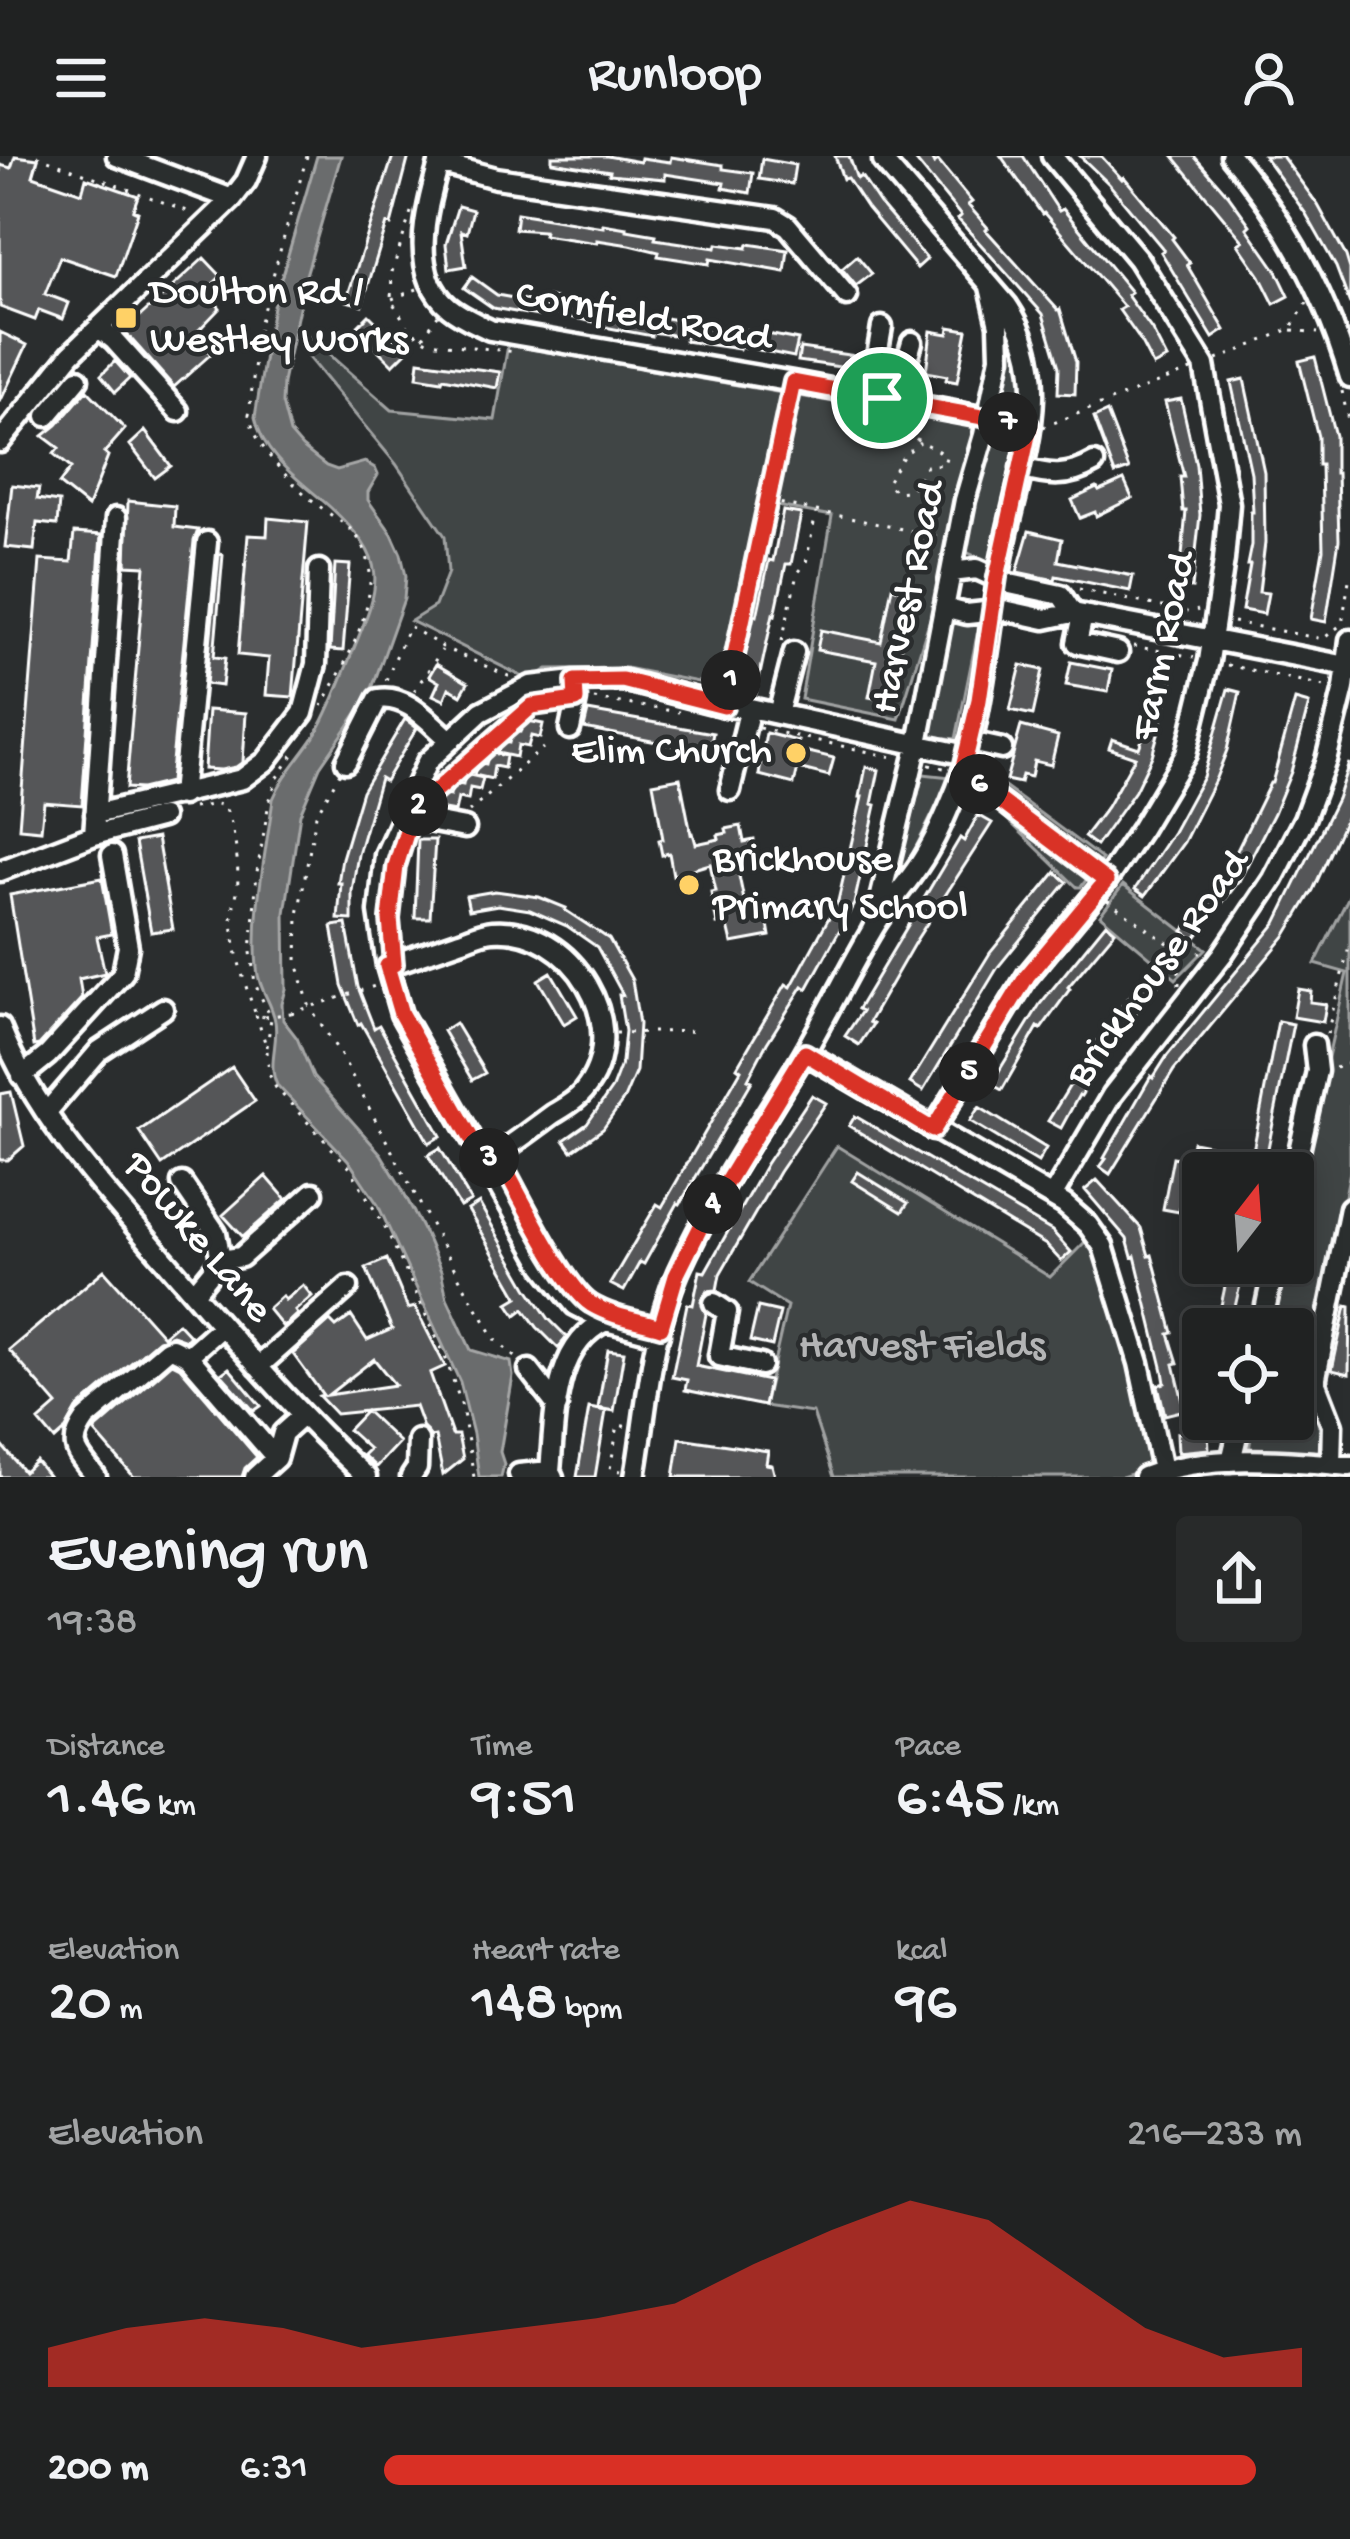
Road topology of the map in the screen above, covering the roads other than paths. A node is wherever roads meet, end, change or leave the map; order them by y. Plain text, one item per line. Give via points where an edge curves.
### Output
1 (257, 156) edge
2 (883, 156) edge
3 (1052, 156) edge
4 (1232, 156) edge
5 (130, 158) edge
6 (440, 159) edge
7 (232, 199) junction
8 (989, 282) junction
9 (833, 290) dead end
10 (882, 327) dead end
11 (99, 328) junction
12 (912, 342) dead end
13 (1344, 378) edge
14 (78, 379) dead end
15 (876, 397) junction
16 (30, 402) junction
17 (178, 411) dead end
18 (987, 418) junction
19 (1030, 426) junction
20 (0, 442) edge
21 (1094, 463) dead end
22 (1021, 468) junction
23 (116, 518) dead end
24 (206, 542) dead end
25 (320, 570) dead end
26 (951, 572) junction
27 (997, 577) junction
28 (944, 608) junction
29 (992, 612) junction
30 (1078, 614) junction
31 (1212, 640) junction
32 (1350, 640) edge
33 (794, 652) road end
34 (1118, 652) dead end
35 (1347, 666) junction
36 (576, 691) junction
37 (778, 714) junction
38 (748, 717) junction
39 (570, 729) dead end
40 (450, 740) junction
41 (1002, 749) dead end
42 (916, 753) junction
43 (966, 756) junction
44 (346, 762) road end
45 (730, 790) dead end
46 (182, 795) junction
47 (401, 816) junction
48 (162, 817) road end
49 (95, 825) junction
50 (460, 827) road end
51 (112, 855) dead end
52 (0, 871) edge
53 (874, 926) junction
54 (389, 973) junction
55 (163, 1009) dead end
56 (0, 1027) edge
57 (1314, 1046) road end
58 (805, 1053) junction
59 (22, 1076) junction
60 (46, 1113) junction
61 (933, 1130) junction
62 (1299, 1152) edge
63 (484, 1161) junction
64 (182, 1183) dead end
65 (313, 1193) dead end
66 (1052, 1197) junction
67 (1350, 1208) edge
68 (221, 1260) junction
69 (348, 1287) dead end
70 (194, 1293) junction
71 (671, 1293) junction
72 (606, 1321) junction
73 (222, 1326) junction
74 (659, 1335) junction
75 (188, 1356) junction
76 (761, 1365) dead end
77 (258, 1366) junction
78 (529, 1370) road end
79 (557, 1406) junction
80 (302, 1416) junction
81 (418, 1440) dead end
82 (1236, 1440) edge
83 (276, 1458) junction
84 (1231, 1461) junction
85 (1340, 1465) edge
86 (1278, 1470) edge
87 (519, 1474) dead end
88 (551, 1474) edge
89 (629, 1474) edge
90 (1153, 1474) edge
91 (97, 1477) edge
92 (255, 1477) edge
93 (366, 1477) edge
94 (411, 1477) edge

1 - 7 street
2 - 8 street, Harvest Road
3 - 31 street, Farm Road via 1138,259 1204,365 1229,504
4 - 13 street via 1318,287 1338,335
5 - 7 street
6 - 9 street via 496,178 775,218
6 - 15 street, Cornfield Road via 423,250 431,283 466,319 490,330
7 - 11 street
8 - 18 street, Harvest Road via 1000,357
8 - 19 street, Harvest Road via 1029,347
10 - 15 street
11 - 16 street
11 - 17 street
12 - 15 street via 906,363 888,374
14 - 16 street via 45,423
15 - 18 street, Cornfield Road
16 - 20 street
18 - 19 street, Cornfield Road
18 - 26 street, Harvest Road
19 - 22 street, Harvest Road
21 - 22 street via 1068,475
22 - 27 street, Harvest Road
23 - 49 street
24 - 46 street
25 - 46 street via 316,664 303,713 242,779
26 - 27 street
26 - 28 street, Harvest Road
27 - 29 street, Harvest Road
27 - 30 street via 1061,595
28 - 29 street
28 - 42 street, Harvest Road
29 - 30 street
29 - 43 street, Harvest Road
30 - 31 street
30 - 34 street via 1077,643
31 - 35 street
31 - 61 street, Farm Road via 1186,754 1102,886 1027,976
32 - 35 street, Brickhouse Road
33 - 37 street
35 - 66 street, Brickhouse Road via 1326,760 1273,879 1112,1095
36 - 38 street via 622,680
36 - 39 street
36 - 40 street via 481,712
37 - 38 street
37 - 42 street
38 - 45 street
40 - 44 street via 406,703 377,699
40 - 47 street via 427,762
41 - 43 street
42 - 43 street
42 - 53 street, Harvest Road
43 - 53 street, Harvest Road via 922,862
46 - 49 street
47 - 50 street
47 - 54 street via 386,855 380,912
48 - 49 street
49 - 52 street
51 - 59 street via 128,947 123,973
53 - 58 street, Harvest Road
54 - 63 street via 401,1014
54 - 63 street via 490,931 539,942 572,961 590,987 602,1046 582,1094
55 - 60 street via 99,1051
56 - 59 street, Powke Lane
57 - 62 street via 1317,1071
58 - 61 street
58 - 71 street, Harvest Road via 706,1216
59 - 60 street, Powke Lane
60 - 70 street, Powke Lane
61 - 66 street
63 - 72 street via 544,1266 575,1305
64 - 68 street via 216,1233
65 - 68 street via 241,1257
66 - 90 street via 1103,1246 1139,1363
67 - 85 street via 1316,1376
68 - 70 street
69 - 77 street
70 - 73 street, Powke Lane
71 - 74 street, Harvest Road
71 - 76 street via 727,1312 719,1356
72 - 74 street
72 - 79 street via 590,1328 567,1361
73 - 75 street
73 - 77 street, Powke Lane
74 - 89 street, Harvest Road
75 - 83 street
75 - 91 street via 167,1350 86,1418 74,1444
77 - 80 street, Powke Lane
78 - 79 street
79 - 88 street
80 - 83 street via 284,1432
80 - 93 street, Powke Lane
81 - 94 street
82 - 84 street
83 - 92 street
84 - 86 street
84 - 90 street
85 - 86 street
87 - 88 street

